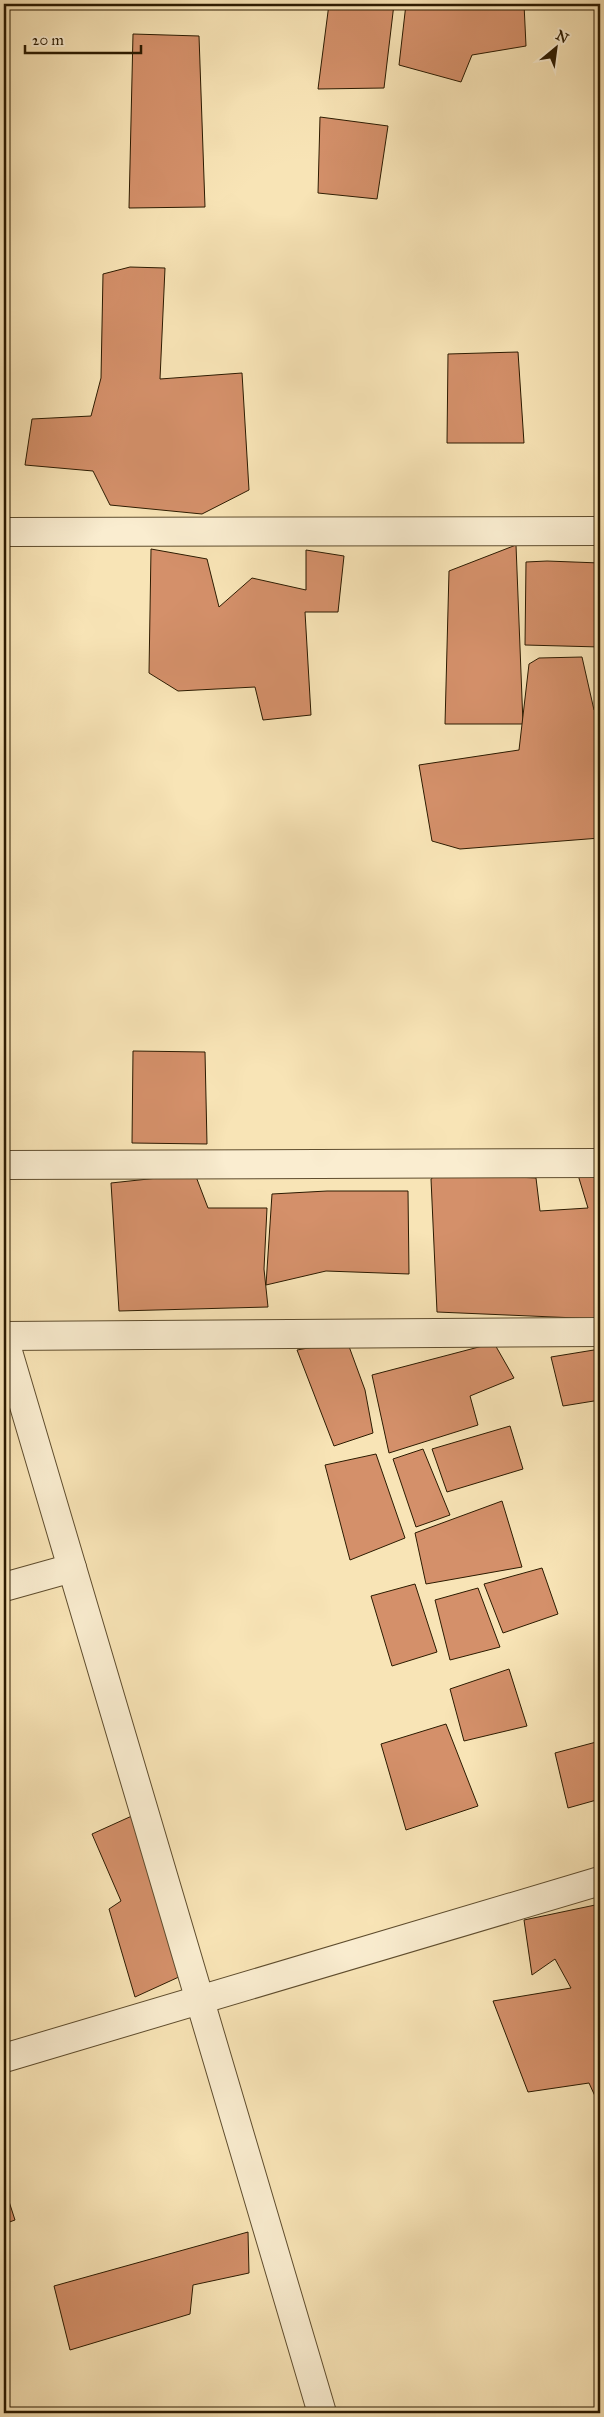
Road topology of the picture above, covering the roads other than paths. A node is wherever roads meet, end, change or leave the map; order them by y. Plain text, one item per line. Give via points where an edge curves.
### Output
1 (600, 530) edge
2 (4, 532) edge
3 (600, 1163) edge
4 (4, 1165) edge
5 (600, 1332) edge
6 (4, 1337) edge
7 (72, 1568) junction
8 (4, 1587) edge
9 (600, 1881) edge
10 (199, 2000) junction
11 (4, 2058) edge
12 (322, 2413) edge

1 - 2 street
3 - 4 street
5 - 6 street
6 - 7 street
7 - 8 street
7 - 10 street
9 - 10 street
10 - 11 street
10 - 12 street

